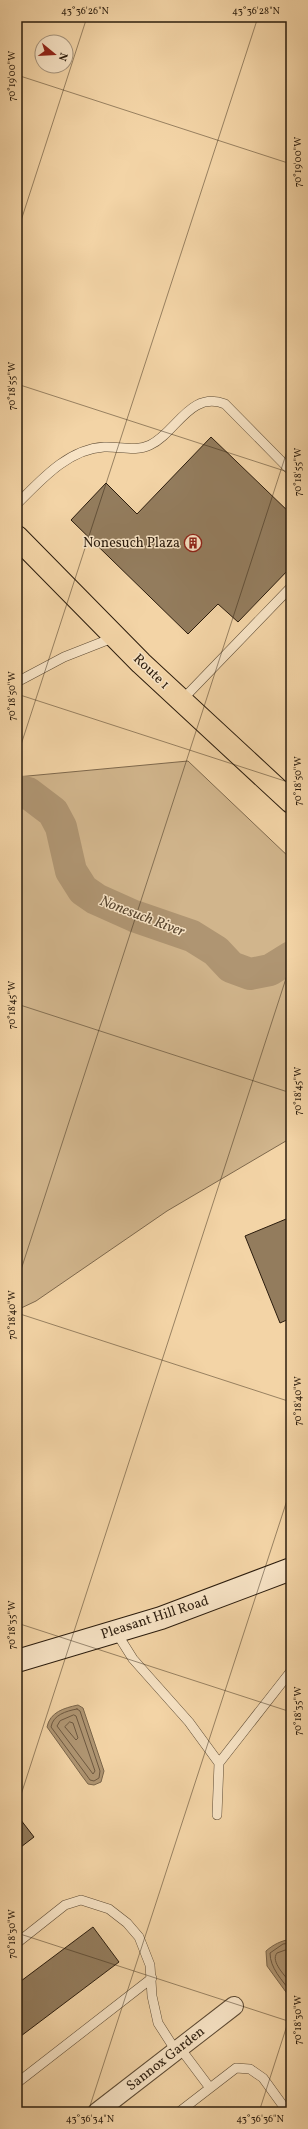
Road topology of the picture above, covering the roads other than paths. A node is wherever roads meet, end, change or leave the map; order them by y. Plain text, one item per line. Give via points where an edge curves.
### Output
1 (291, 471) edge
2 (17, 504) edge
3 (17, 537) edge
4 (291, 587) edge
5 (115, 636) junction
6 (17, 682) edge
7 (181, 701) junction
8 (291, 802) edge
9 (291, 1569) edge
10 (116, 1632) junction
11 (17, 1661) edge
12 (291, 1671) edge
13 (219, 1763) junction
14 (217, 1815) dead end
15 (17, 1943) edge
16 (152, 1978) junction
17 (234, 2006) dead end
18 (178, 2050) junction
19 (17, 2083) edge
20 (210, 2088) junction
21 (284, 2107) dead end
22 (97, 2112) edge
23 (179, 2112) edge

1 - 2 lane via 225,404 210,400 195,406 151,445 143,448 99,447 69,458
3 - 5 main road, Route 1
4 - 7 lane
5 - 6 lane via 64,657
5 - 7 main road, Route 1
7 - 8 main road, Route 1
9 - 10 street, Pleasant Hill Road via 228,1594
10 - 11 street, Pleasant Hill Road
10 - 13 lane via 133,1659 189,1722
12 - 13 lane
13 - 14 lane
15 - 16 lane via 65,1905 81,1900 109,1909 131,1928 139,1937 150,1965
16 - 18 lane via 152,1996 158,2023
16 - 19 lane
17 - 18 street, Sannox Garden
18 - 20 lane
18 - 22 street, Sannox Garden
20 - 21 lane via 236,2068 250,2069 263,2078
20 - 23 lane

